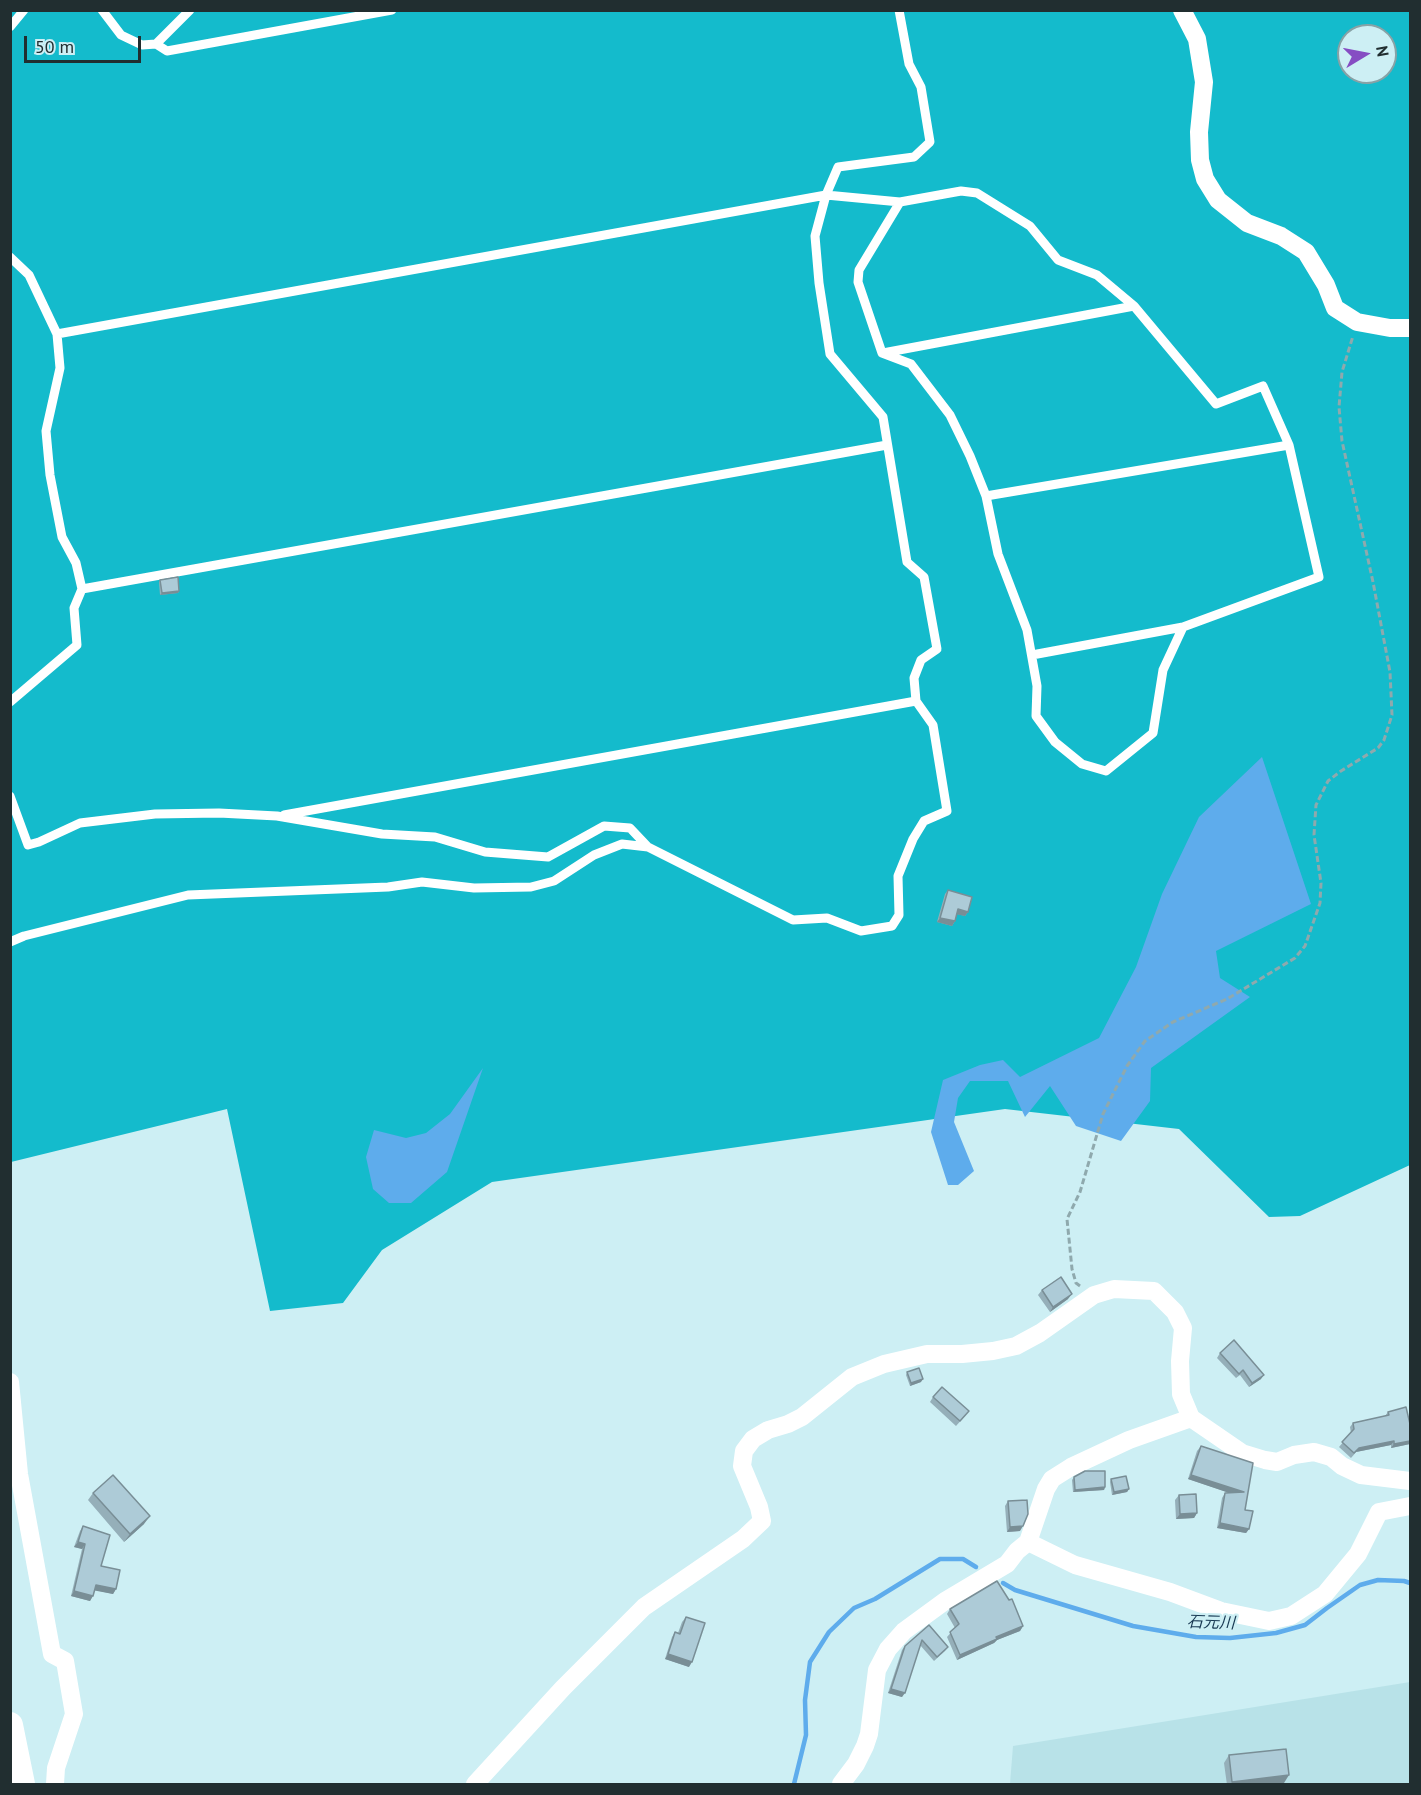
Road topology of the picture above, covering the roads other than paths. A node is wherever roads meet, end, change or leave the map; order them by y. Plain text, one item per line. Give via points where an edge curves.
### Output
1 (24, 10) edge
2 (102, 10) edge
3 (190, 10) edge
4 (392, 10) edge
5 (899, 10) edge
6 (1182, 10) edge
7 (10, 27) edge
8 (156, 44) junction
9 (826, 195) junction
10 (900, 202) junction
11 (10, 257) edge
12 (1134, 306) junction
13 (1410, 328) edge
14 (57, 334) junction
15 (882, 353) junction
16 (887, 445) junction
17 (1289, 445) junction
18 (986, 496) junction
19 (82, 589) junction
20 (1183, 627) junction
21 (1032, 655) junction
22 (916, 701) junction
23 (10, 702) edge
24 (10, 796) edge
25 (277, 816) junction
26 (648, 847) junction
27 (10, 942) edge
28 (10, 1382) edge
29 (1191, 1418) junction
30 (1410, 1481) edge
31 (1410, 1506) edge
32 (1028, 1542) junction
33 (10, 1725) edge
34 (22, 1785) edge
35 (55, 1785) edge
36 (475, 1785) edge
37 (841, 1785) edge

1 - 7 lane
2 - 8 lane via 121,35 142,45
3 - 8 lane
4 - 8 lane via 167,51
5 - 9 lane via 909,64 921,87 930,142 914,157 837,167
6 - 13 street via 1197,39 1202,67 1200,160 1205,179 1218,200 1248,223 1281,236 1306,252 1335,308 1357,322
9 - 10 lane
9 - 14 lane
9 - 16 lane via 815,236 830,354 883,417
10 - 12 lane via 976,193 1030,226 1058,260 1097,275
10 - 15 lane via 859,270 858,282
11 - 14 lane via 29,275
12 - 15 lane
12 - 17 lane via 1216,404 1263,386
14 - 19 lane via 60,368 46,430 50,475 62,537 76,563
15 - 18 lane via 911,364 950,415
16 - 19 lane
16 - 22 lane via 907,562 924,577 937,649 921,660 914,678
17 - 18 lane
17 - 20 lane via 1319,577
18 - 21 lane via 998,554 1027,630
19 - 23 lane via 74,608 77,645
20 - 21 lane
20 - 21 lane via 1163,670 1153,733 1106,771 1082,764 1055,742 1036,716
22 - 25 lane
22 - 26 lane via 933,725 946,811 924,821 913,839 898,876 899,915 892,926 861,931 827,918 793,920
24 - 25 lane via 28,845 80,823 155,814
25 - 26 lane via 382,834 435,837 485,852 548,857 604,826 630,828
26 - 27 lane via 622,844 594,855 554,881 531,887 474,888 422,882 388,887 188,895
28 - 35 street via 19,1474 52,1654 65,1661 74,1714 56,1768
29 - 30 street via 1242,1454 1277,1462 1314,1452 1362,1475
29 - 32 street via 1129,1440 1052,1479
29 - 36 street via 1181,1394 1183,1328 1175,1312 1154,1291 1114,1289 1094,1294 1016,1346 962,1354 927,1354 884,1364 852,1377 802,1417 753,1439 744,1451 742,1466 762,1521 743,1539 644,1607
31 - 32 street via 1379,1512 1358,1554 1324,1594 1291,1616 1269,1621 1221,1611 1075,1564
32 - 37 street via 1007,1564 945,1601 895,1640 877,1670 865,1746
33 - 34 main road

